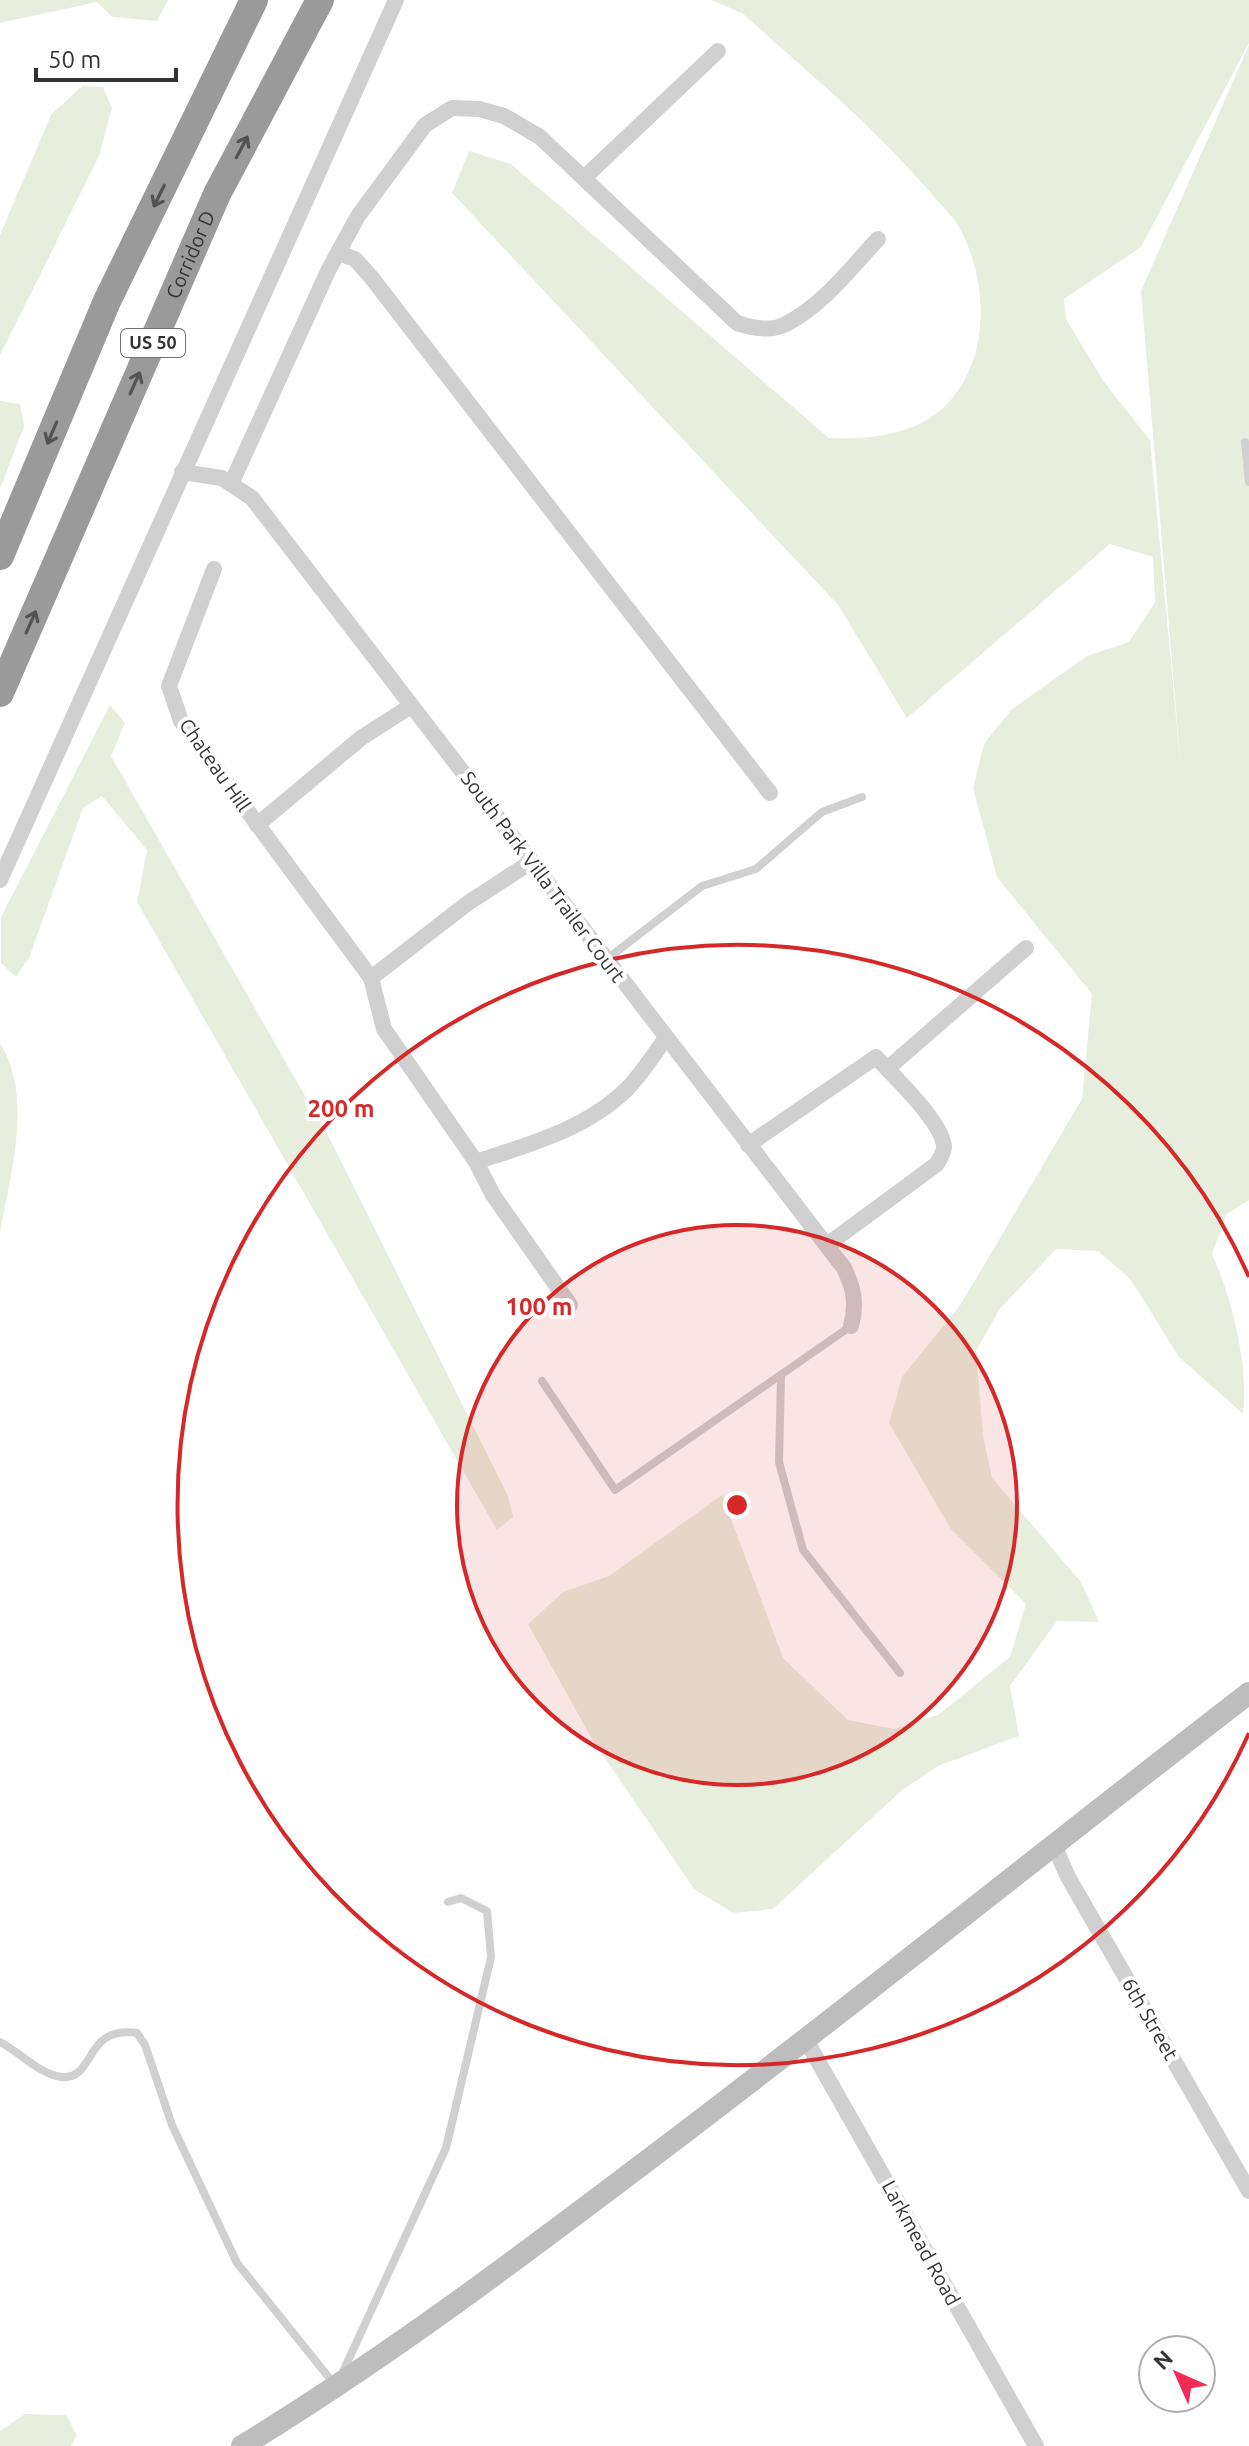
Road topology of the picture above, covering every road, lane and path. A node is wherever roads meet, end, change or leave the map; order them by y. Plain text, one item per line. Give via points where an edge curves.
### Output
1 (254, 0) edge
2 (320, 0) edge
3 (396, 0) edge
4 (718, 51) dead end
5 (584, 178) junction
6 (878, 239) dead end
7 (338, 253) junction
8 (1245, 442) dead end
9 (182, 472) junction
10 (1249, 482) edge
11 (231, 484) junction
12 (0, 556) edge
13 (214, 569) dead end
14 (0, 693) edge
15 (411, 706) junction
16 (770, 793) dead end
17 (862, 797) dead end
18 (257, 825) junction
19 (531, 862) junction
20 (0, 880) edge
21 (1026, 948) dead end
22 (606, 959) junction
23 (371, 978) junction
24 (666, 1038) junction
25 (887, 1069) junction
26 (748, 1145) junction
27 (476, 1162) junction
28 (827, 1245) junction
29 (570, 1305) dead end
30 (851, 1326) joint
31 (781, 1377) junction
32 (542, 1381) dead end
33 (900, 1673) dead end
34 (1249, 1693) edge
35 (1054, 1845) junction
36 (448, 1902) dead end
37 (806, 2040) junction
38 (0, 2042) edge
39 (1249, 2191) edge
40 (336, 2387) junction
41 (242, 2446) edge
42 (1036, 2446) edge

1 -> 12 highway, US 50 via 107,301
14 -> 2 highway, Corridor D / US 50 via 217,194
3 - 9 street
4 - 5 street
5 - 6 street via 737,323 760,329 785,325 831,289
5 - 7 street via 540,137 504,116 452,108 425,125 358,216
7 - 11 street
7 - 16 street via 355,259 371,277
8 - 10 lane
9 - 11 street, South Park Villa Trailer Court
9 - 20 street
11 - 15 street, South Park Villa Trailer Court via 252,498
13 - 18 street, Chateau Hill via 169,686 181,721
15 - 18 street, Chateau Hill via 361,738
15 - 19 street, South Park Villa Trailer Court
17 - 22 lane via 822,812 756,869 702,886
18 - 23 street, Chateau Hill
19 - 22 street, South Park Villa Trailer Court
19 - 23 street
21 - 25 street
22 - 24 street, South Park Villa Trailer Court
23 - 27 street, Chateau Hill via 384,1029
24 - 26 street, South Park Villa Trailer Court
24 - 27 street via 628,1087 597,1114
25 - 26 street via 876,1057
25 - 28 street via 924,1111 944,1151 937,1164
26 - 28 street, South Park Villa Trailer Court
27 - 29 street, Chateau Hill
28 - 30 street, South Park Villa Trailer Court via 855,1291
30 - 31 lane
31 - 32 lane via 615,1490
31 - 33 lane via 779,1462 803,1550
34 - 35 main road
35 - 37 main road
35 - 39 street, 6th Street
36 - 40 lane via 461,1898 487,1911 491,1957 446,2148
37 - 40 main road via 438,2318
37 - 42 street, Larkmead Road
38 - 40 lane via 64,2078 82,2071 108,2035 137,2033 172,2125 237,2263
40 - 41 main road

